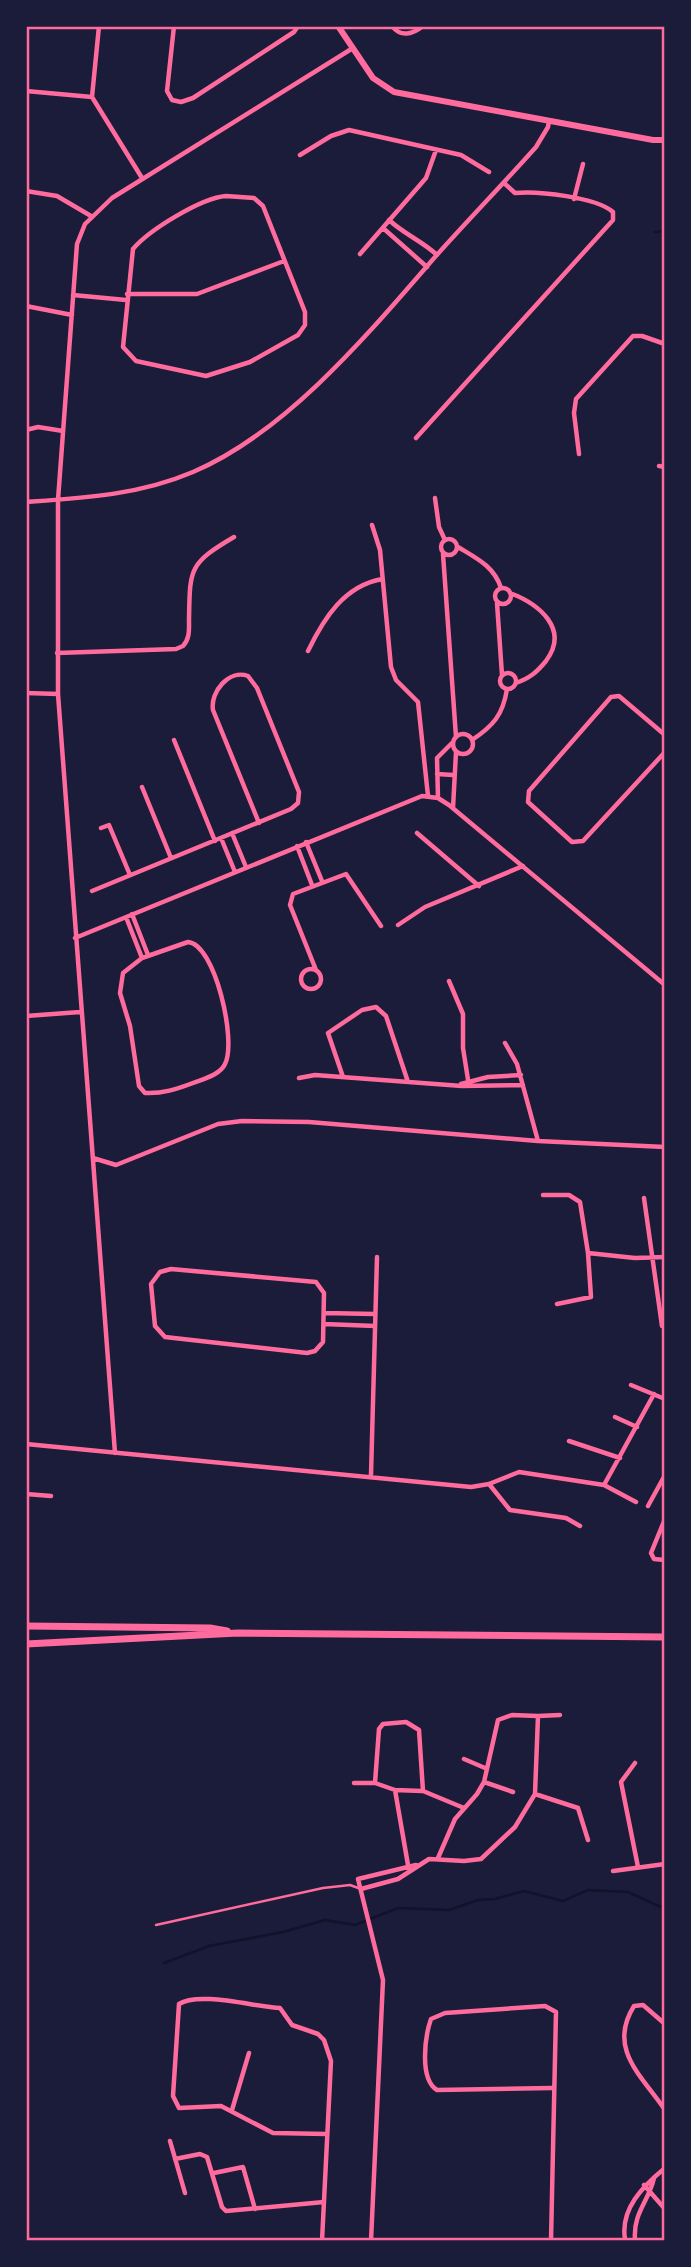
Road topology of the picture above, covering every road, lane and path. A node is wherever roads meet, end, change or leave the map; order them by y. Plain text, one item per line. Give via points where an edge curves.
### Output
1 (99, 26) edge
2 (298, 26) edge
3 (338, 26) edge
4 (392, 26) edge
5 (423, 26) edge
6 (175, 27) edge
7 (353, 48) junction
8 (26, 91) edge
9 (92, 97) junction
10 (549, 120) junction
11 (665, 140) edge
12 (436, 150) junction
13 (300, 155) dead end
14 (583, 164) dead end
15 (489, 172) dead end
16 (142, 178) junction
17 (504, 183) junction
18 (26, 191) edge
19 (573, 199) junction
20 (91, 216) junction
21 (390, 220) junction
22 (383, 227) junction
23 (359, 254) dead end
24 (437, 255) junction
25 (284, 261) junction
26 (427, 267) junction
27 (73, 295) junction
28 (127, 297) junction
29 (26, 306) edge
30 (72, 315) junction
31 (665, 344) edge
32 (26, 430) edge
33 (63, 431) junction
34 (416, 439) dead end
35 (579, 454) dead end
36 (435, 498) dead end
37 (58, 500) junction
38 (26, 502) edge
39 (372, 526) dead end
40 (234, 537) dead end
41 (445, 540) junction
42 (457, 547) junction
43 (443, 554) junction
44 (382, 579) junction
45 (501, 588) junction
46 (510, 593) junction
47 (497, 603) junction
48 (308, 651) dead end
49 (57, 653) junction
50 (502, 675) junction
51 (516, 683) junction
52 (507, 689) junction
53 (26, 693) edge
54 (58, 694) junction
55 (665, 735) edge
56 (174, 740) dead end
57 (454, 740) junction
58 (472, 740) junction
59 (456, 752) junction
60 (665, 752) edge
61 (437, 774) junction
62 (453, 775) junction
63 (142, 787) dead end
64 (428, 796) junction
65 (438, 799) junction
66 (453, 808) junction
67 (259, 822) junction
68 (101, 828) dead end
69 (232, 833) junction
70 (417, 833) dead end
71 (221, 838) junction
72 (215, 841) junction
73 (306, 842) junction
74 (297, 846) junction
75 (171, 858) junction
76 (523, 866) junction
77 (246, 867) junction
78 (235, 872) junction
79 (130, 875) junction
80 (322, 881) junction
81 (312, 885) junction
82 (479, 886) junction
83 (92, 891) dead end
84 (132, 914) junction
85 (126, 917) junction
86 (398, 925) dead end
87 (381, 926) dead end
88 (75, 938) junction
89 (148, 955) junction
90 (142, 958) junction
91 (316, 970) junction
92 (449, 981) dead end
93 (665, 985) edge
94 (80, 1012) junction
95 (26, 1016) edge
96 (505, 1043) dead end
97 (521, 1075) junction
98 (342, 1077) junction
99 (299, 1078) dead end
100 (408, 1082) junction
101 (469, 1083) junction
102 (523, 1085) junction
103 (538, 1141) junction
104 (665, 1147) edge
105 (93, 1158) junction
106 (543, 1195) dead end
107 (645, 1198) dead end
108 (588, 1253) junction
109 (377, 1257) dead end
110 (665, 1257) edge
111 (653, 1258) junction
112 (557, 1304) dead end
113 (324, 1313) junction
114 (375, 1314) junction
115 (324, 1324) junction
116 (375, 1326) junction
117 (662, 1326) dead end
118 (631, 1385) dead end
119 (654, 1394) junction
120 (665, 1399) edge
121 (615, 1417) dead end
122 (637, 1427) junction
123 (569, 1441) dead end
124 (26, 1444) edge
125 (115, 1453) junction
126 (620, 1458) junction
127 (372, 1475) junction
128 (665, 1475) edge
129 (489, 1484) junction
130 (604, 1485) junction
131 (26, 1494) edge
132 (51, 1496) dead end
133 (636, 1502) dead end
134 (648, 1506) dead end
135 (665, 1519) edge
136 (580, 1526) dead end
137 (665, 1560) edge
138 (26, 1626) edge
139 (238, 1633) junction
140 (665, 1637) edge
141 (26, 1644) edge
142 (560, 1715) dead end
143 (538, 1716) junction
144 (464, 1759) dead end
145 (635, 1763) dead end
146 (485, 1768) junction
147 (484, 1782) junction
148 (355, 1783) dead end
149 (375, 1783) junction
150 (395, 1790) junction
151 (422, 1791) junction
152 (513, 1792) dead end
153 (535, 1794) junction
154 (464, 1808) junction
155 (588, 1840) dead end
156 (438, 1858) junction
157 (665, 1864) edge
158 (638, 1867) junction
159 (409, 1868) junction
160 (613, 1871) dead end
161 (358, 1879) junction
162 (350, 1885) junction
163 (360, 1889) junction
164 (156, 1925) dead end
165 (665, 2024) edge
166 (249, 2053) dead end
167 (552, 2088) junction
168 (232, 2110) junction
169 (665, 2110) edge
170 (327, 2134) junction
171 (170, 2141) dead end
172 (175, 2159) junction
173 (665, 2168) edge
174 (214, 2173) junction
175 (654, 2177) junction
176 (644, 2185) junction
177 (651, 2191) junction
178 (185, 2193) dead end
179 (324, 2202) junction
180 (255, 2209) junction
181 (665, 2209) edge
182 (625, 2239) edge
183 (635, 2239) dead end
184 (322, 2241) edge
185 (371, 2241) edge
186 (551, 2241) edge

1 - 9 street
2 - 6 street via 181,102 172,100 167,90
3 - 7 street
4 - 5 street via 403,34
7 - 10 street via 379,84 394,92
7 - 16 street
8 - 9 street
9 - 16 street
10 - 11 street
10 - 17 street via 543,137
12 - 13 street via 349,130
12 - 15 street via 461,155
12 - 21 street via 426,178
14 - 19 street
16 - 20 street
17 - 19 street via 515,193
17 - 24 street
18 - 20 street via 57,196
19 - 34 street via 610,209 613,220
20 - 27 street via 78,237
21 - 22 street
21 - 24 street
22 - 23 street
22 - 26 street
24 - 26 street
25 - 28 street via 197,294
25 - 28 street via 260,202 218,196 136,245
25 - 28 street via 305,312 302,330 250,362 215,374 130,358 123,347
26 - 37 street via 368,333 289,409 231,452 193,472 146,488
27 - 28 street
27 - 30 street
29 - 30 street
30 - 33 street
31 - 35 street via 633,336 579,393 574,413
32 - 33 street
33 - 37 street
36 - 41 street
37 - 38 street
37 - 49 street
39 - 44 street
40 - 49 street via 205,556 191,572 189,634 183,646
41 - 42 street via 453,540
41 - 43 street
42 - 43 street via 451,556
42 - 45 street via 484,563
43 - 57 street
44 - 48 street via 365,582 346,595
44 - 64 street via 391,667 396,680 418,702
45 - 46 street
45 - 47 street via 495,593
46 - 47 street via 507,603
46 - 51 street via 548,617 555,638 553,652 538,671
47 - 50 street
49 - 54 street
50 - 51 street via 512,673
50 - 52 street via 501,685
51 - 52 street
52 - 58 street via 496,722
53 - 54 street
54 - 88 street
55 - 60 street via 620,696 611,697 528,791 528,802 572,842 583,841
56 - 72 street
57 - 58 street via 465,735
57 - 59 street
57 - 61 street via 437,758
58 - 59 street via 469,753
59 - 62 street
61 - 62 street
61 - 65 street
62 - 66 street
63 - 75 street
64 - 65 street
64 - 73 street
65 - 66 street
66 - 76 street
67 - 67 street via 292,809 300,797 257,688 248,677 237,674 216,692 213,709
67 - 69 street
68 - 79 street via 109,825
69 - 71 street
69 - 77 street
70 - 82 street
71 - 72 street
71 - 78 street
72 - 75 street
73 - 74 street
73 - 80 street
74 - 77 street
74 - 81 street
75 - 79 street
76 - 82 street
76 - 93 street
77 - 78 street
78 - 84 street
79 - 83 street
80 - 81 street
80 - 87 street via 341,874 350,877
81 - 91 street via 293,894 290,905
82 - 86 street via 425,908
84 - 85 street
84 - 89 street
85 - 88 street
85 - 90 street
88 - 94 street
89 - 90 street
89 - 90 street via 188,942 200,946 230,1023 223,1068 176,1090 155,1094 138,1086 130,1026 120,993 125,968
91 - 91 street via 320,984 316,989 306,988 303,972
92 - 101 street via 463,1014
94 - 95 street
94 - 105 street
96 - 97 street
97 - 101 street
97 - 102 street
98 - 99 street
98 - 100 street
98 - 100 street via 328,1033 362,1010 376,1007 386,1016
100 - 101 street
101 - 102 street
102 - 103 street
103 - 104 street
103 - 105 street via 309,1122 242,1121 218,1124 116,1166
105 - 125 street
106 - 108 street via 577,1199
107 - 111 street
108 - 111 street
108 - 112 street via 591,1297
109 - 114 street
110 - 111 street
111 - 117 street
113 - 114 street
113 - 115 street
113 - 115 street via 324,1293 313,1281 167,1269 151,1283 155,1326 170,1339 307,1353 323,1342
114 - 116 street
115 - 116 street
116 - 127 street
118 - 119 street
119 - 120 street
119 - 122 street
121 - 122 street
122 - 126 street
123 - 126 street
124 - 125 street
125 - 127 street
126 - 130 street
127 - 129 street via 471,1487
128 - 134 street
129 - 130 street via 528,1472
129 - 136 street via 510,1510 566,1518
130 - 133 street
131 - 132 street
135 - 137 street via 650,1553 654,1559
138 - 139 main road via 210,1628
139 - 140 main road
139 - 141 main road
142 - 143 street
143 - 146 street via 512,1715 498,1720
143 - 153 street
144 - 146 street
145 - 158 street via 621,1782
146 - 147 street
147 - 152 street
147 - 154 street
148 - 149 street
149 - 150 street
149 - 151 street via 379,1729 391,1721 406,1722 419,1730
150 - 151 street
150 - 159 street
151 - 154 street
153 - 155 street via 578,1808
153 - 156 street via 515,1827 487,1855 472,1861
154 - 156 street via 447,1832
156 - 159 street
157 - 158 street
158 - 160 street
159 - 161 street
159 - 163 street via 393,1881
161 - 162 lane
161 - 163 street
162 - 163 lane
162 - 164 lane
163 - 185 street via 383,1997
165 - 169 street via 643,2005 635,2006 628,2019 625,2051
166 - 168 street
167 - 167 street via 446,2092 431,2087 426,2072 431,2020 445,2013 550,2007 557,2017
167 - 186 street
168 - 170 street via 273,2133
168 - 170 street via 216,2106 185,2110 174,2101 181,2002 234,2001 280,2008 292,2025 317,2034 329,2052 332,2070
170 - 179 street
171 - 172 street
172 - 174 street via 203,2155
172 - 178 street
173 - 175 street
174 - 180 street via 223,2209
174 - 180 street via 243,2167
175 - 176 street
175 - 177 street
176 - 177 street
176 - 182 street via 625,2217
177 - 181 street
177 - 183 street via 635,2218
179 - 180 street
179 - 184 street

